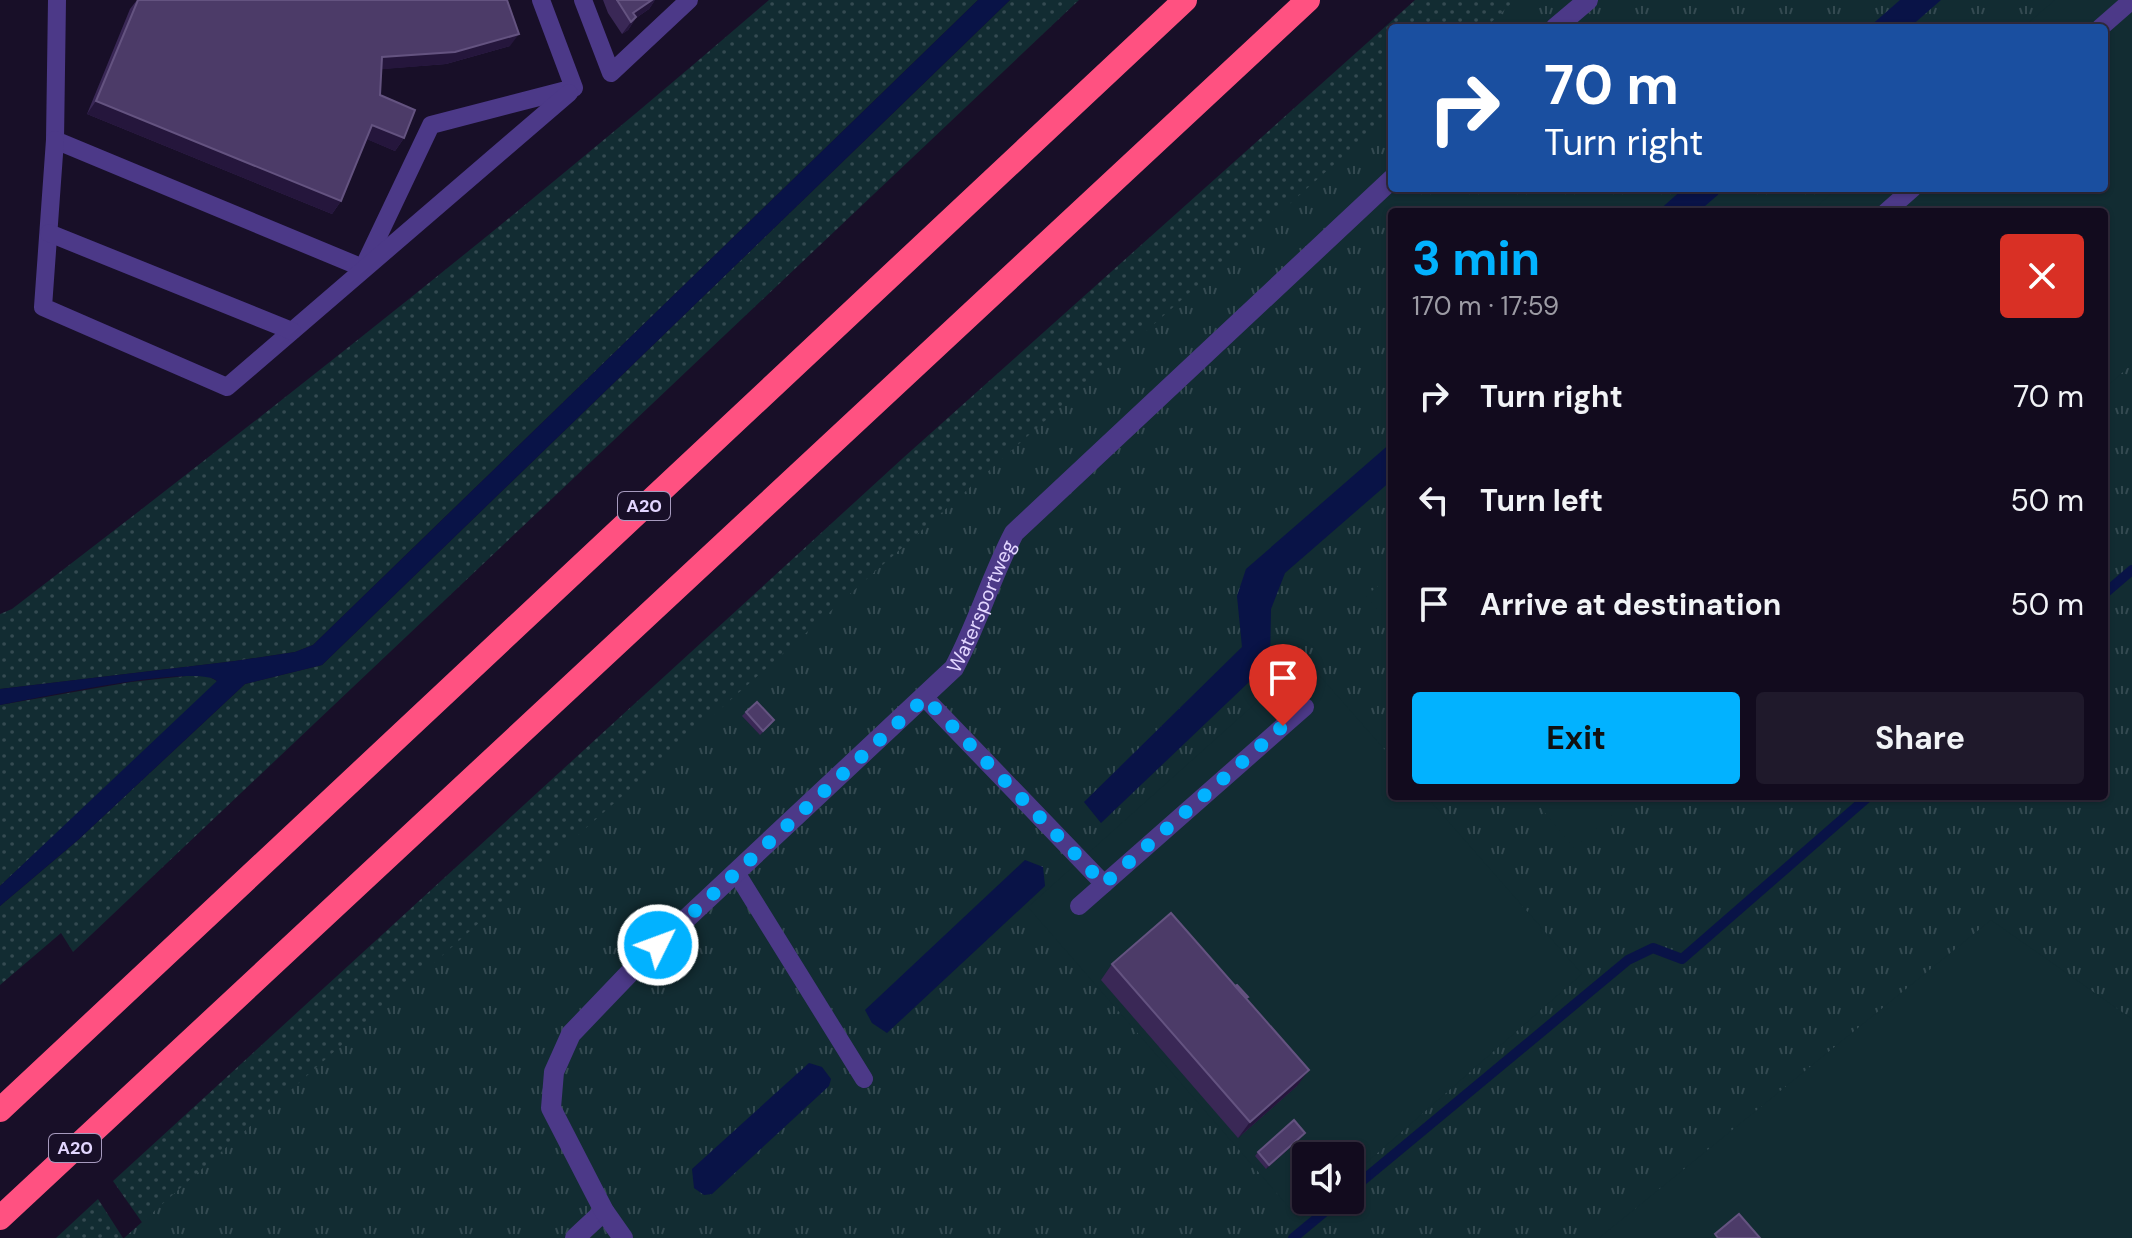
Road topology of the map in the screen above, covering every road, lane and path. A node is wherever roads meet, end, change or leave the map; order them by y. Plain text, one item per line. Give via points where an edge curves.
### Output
1 (57, 0) edge
2 (541, 0) edge
3 (583, 0) edge
4 (689, 0) edge
5 (1185, 0) edge
6 (1308, 0) edge
7 (1588, 0) edge
8 (2132, 0) edge
9 (1560, 24) edge
10 (2105, 24) edge
11 (574, 88) junction
12 (55, 140) junction
13 (1388, 183) edge
14 (1908, 192) edge
15 (1890, 208) edge
16 (49, 233) junction
17 (363, 268) junction
18 (292, 331) junction
19 (925, 698) junction
20 (1305, 707) dead end
21 (737, 874) junction
22 (1104, 884) junction
23 (1079, 906) dead end
24 (864, 1079) dead end
25 (0, 1110) edge
26 (604, 1211) junction
27 (0, 1218) edge
28 (575, 1238) edge
29 (623, 1238) edge

1 - 12 lane
2 - 11 lane
3 - 4 lane via 611,73
5 - 25 highway, A20
6 - 27 highway, A20
7 - 9 street
8 - 10 lane
11 - 17 lane
11 - 17 lane via 431,125
12 - 16 lane
12 - 17 lane
13 - 19 street, Watersportweg via 1014,533 961,656
14 - 15 lane
16 - 18 lane
16 - 18 lane via 43,307 227,387
17 - 18 lane
19 - 21 street, Watersportweg
19 - 22 lane
20 - 22 lane
21 - 24 lane
21 - 26 street, Watersportweg via 571,1034 554,1072 551,1108
22 - 23 lane
26 - 28 street
26 - 29 street, Watersportweg

